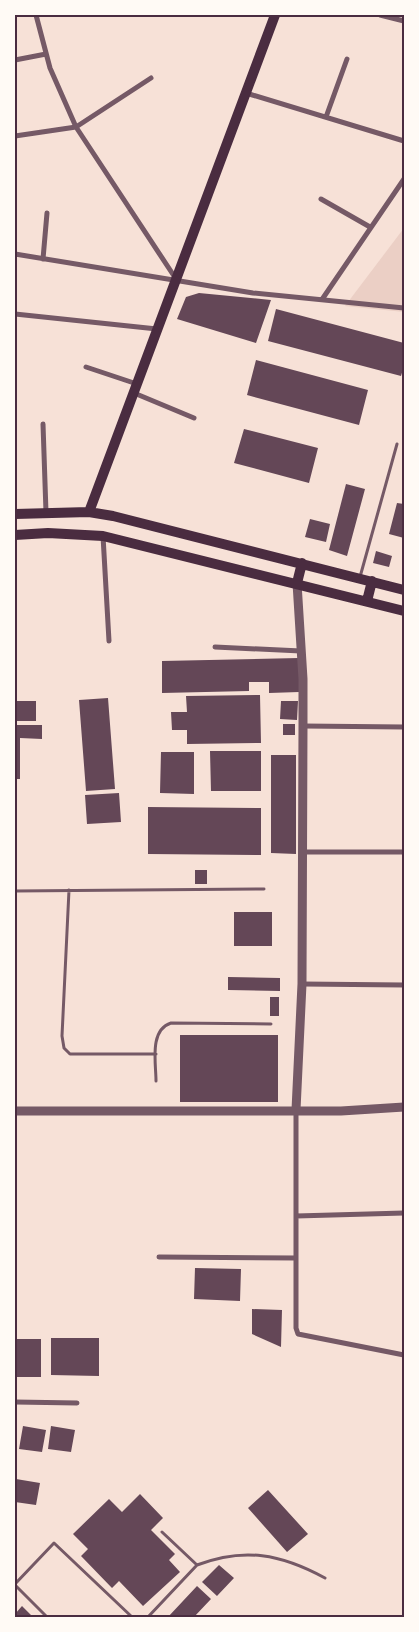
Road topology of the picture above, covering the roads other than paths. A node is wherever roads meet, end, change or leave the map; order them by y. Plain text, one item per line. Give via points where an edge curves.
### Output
1 (36, 15) edge
2 (275, 15) edge
3 (380, 15) edge
4 (404, 21) edge
5 (46, 54) junction
6 (347, 59) dead end
7 (15, 60) edge
8 (151, 78) dead end
9 (246, 93) junction
10 (326, 117) junction
11 (76, 127) junction
12 (15, 136) edge
13 (404, 140) edge
14 (404, 179) edge
15 (321, 199) dead end
16 (47, 213) dead end
17 (370, 227) junction
18 (15, 254) edge
19 (43, 258) junction
20 (176, 279) junction
21 (323, 298) junction
22 (404, 308) edge
23 (15, 314) edge
24 (157, 330) junction
25 (86, 367) dead end
26 (135, 389) junction
27 (194, 418) dead end
28 (43, 424) dead end
29 (397, 444) dead end
30 (46, 512) junction
31 (89, 512) junction
32 (15, 514) edge
33 (15, 535) edge
34 (103, 536) junction
35 (302, 563) junction
36 (360, 578) junction
37 (372, 581) junction
38 (297, 584) junction
39 (404, 590) edge
40 (367, 602) junction
41 (404, 611) edge
42 (109, 641) dead end
43 (215, 647) dead end
44 (300, 651) junction
45 (303, 726) junction
46 (404, 726) edge
47 (302, 852) junction
48 (404, 852) edge
49 (264, 889) dead end
50 (70, 890) junction
51 (15, 891) edge
52 (302, 984) junction
53 (404, 985) edge
54 (271, 1024) dead end
55 (156, 1054) junction
56 (156, 1081) dead end
57 (404, 1107) edge
58 (296, 1110) junction
59 (15, 1111) edge
60 (404, 1213) edge
61 (296, 1216) junction
62 (159, 1257) dead end
63 (296, 1258) junction
64 (404, 1355) edge
65 (15, 1402) edge
66 (77, 1402) dead end
67 (162, 1532) dead end
68 (197, 1566) junction
69 (325, 1578) dead end
70 (15, 1585) edge
71 (48, 1617) edge
72 (132, 1617) edge
73 (148, 1617) edge

1 - 5 street
2 - 9 main road
3 - 4 street
5 - 7 street
5 - 11 street
6 - 10 street
8 - 11 street
9 - 10 street
9 - 20 main road
10 - 13 street
11 - 12 street
11 - 20 street
14 - 17 street
15 - 17 street
16 - 19 street
17 - 21 street
18 - 19 street
19 - 20 street
20 - 21 street via 252,293
20 - 24 main road
21 - 22 street
23 - 24 street
24 - 26 main road
25 - 26 street
26 - 27 street
26 - 31 main road
28 - 30 street
29 - 36 lane
30 - 31 main road
30 - 32 main road
31 - 35 main road
33 - 34 main road
34 - 38 main road
34 - 42 street
35 - 36 main road
35 - 38 main road
36 - 37 main road
37 - 39 main road
37 - 40 main road
38 - 40 main road
38 - 44 street
40 - 41 main road
43 - 44 street
44 - 45 street
45 - 46 street
45 - 47 street
47 - 48 street
47 - 52 street
49 - 50 lane
50 - 51 lane
50 - 55 lane via 64,1048 70,1054
52 - 53 street
52 - 58 street
54 - 55 lane via 171,1023 158,1032
55 - 56 lane
57 - 58 street
58 - 59 street
58 - 61 street
60 - 61 street
61 - 63 street
62 - 63 street
63 - 64 street via 296,1328 300,1336
65 - 66 street
67 - 68 lane
68 - 69 lane via 221,1557 247,1554 275,1556 301,1564
68 - 73 lane
70 - 71 lane
70 - 72 lane via 54,1543

